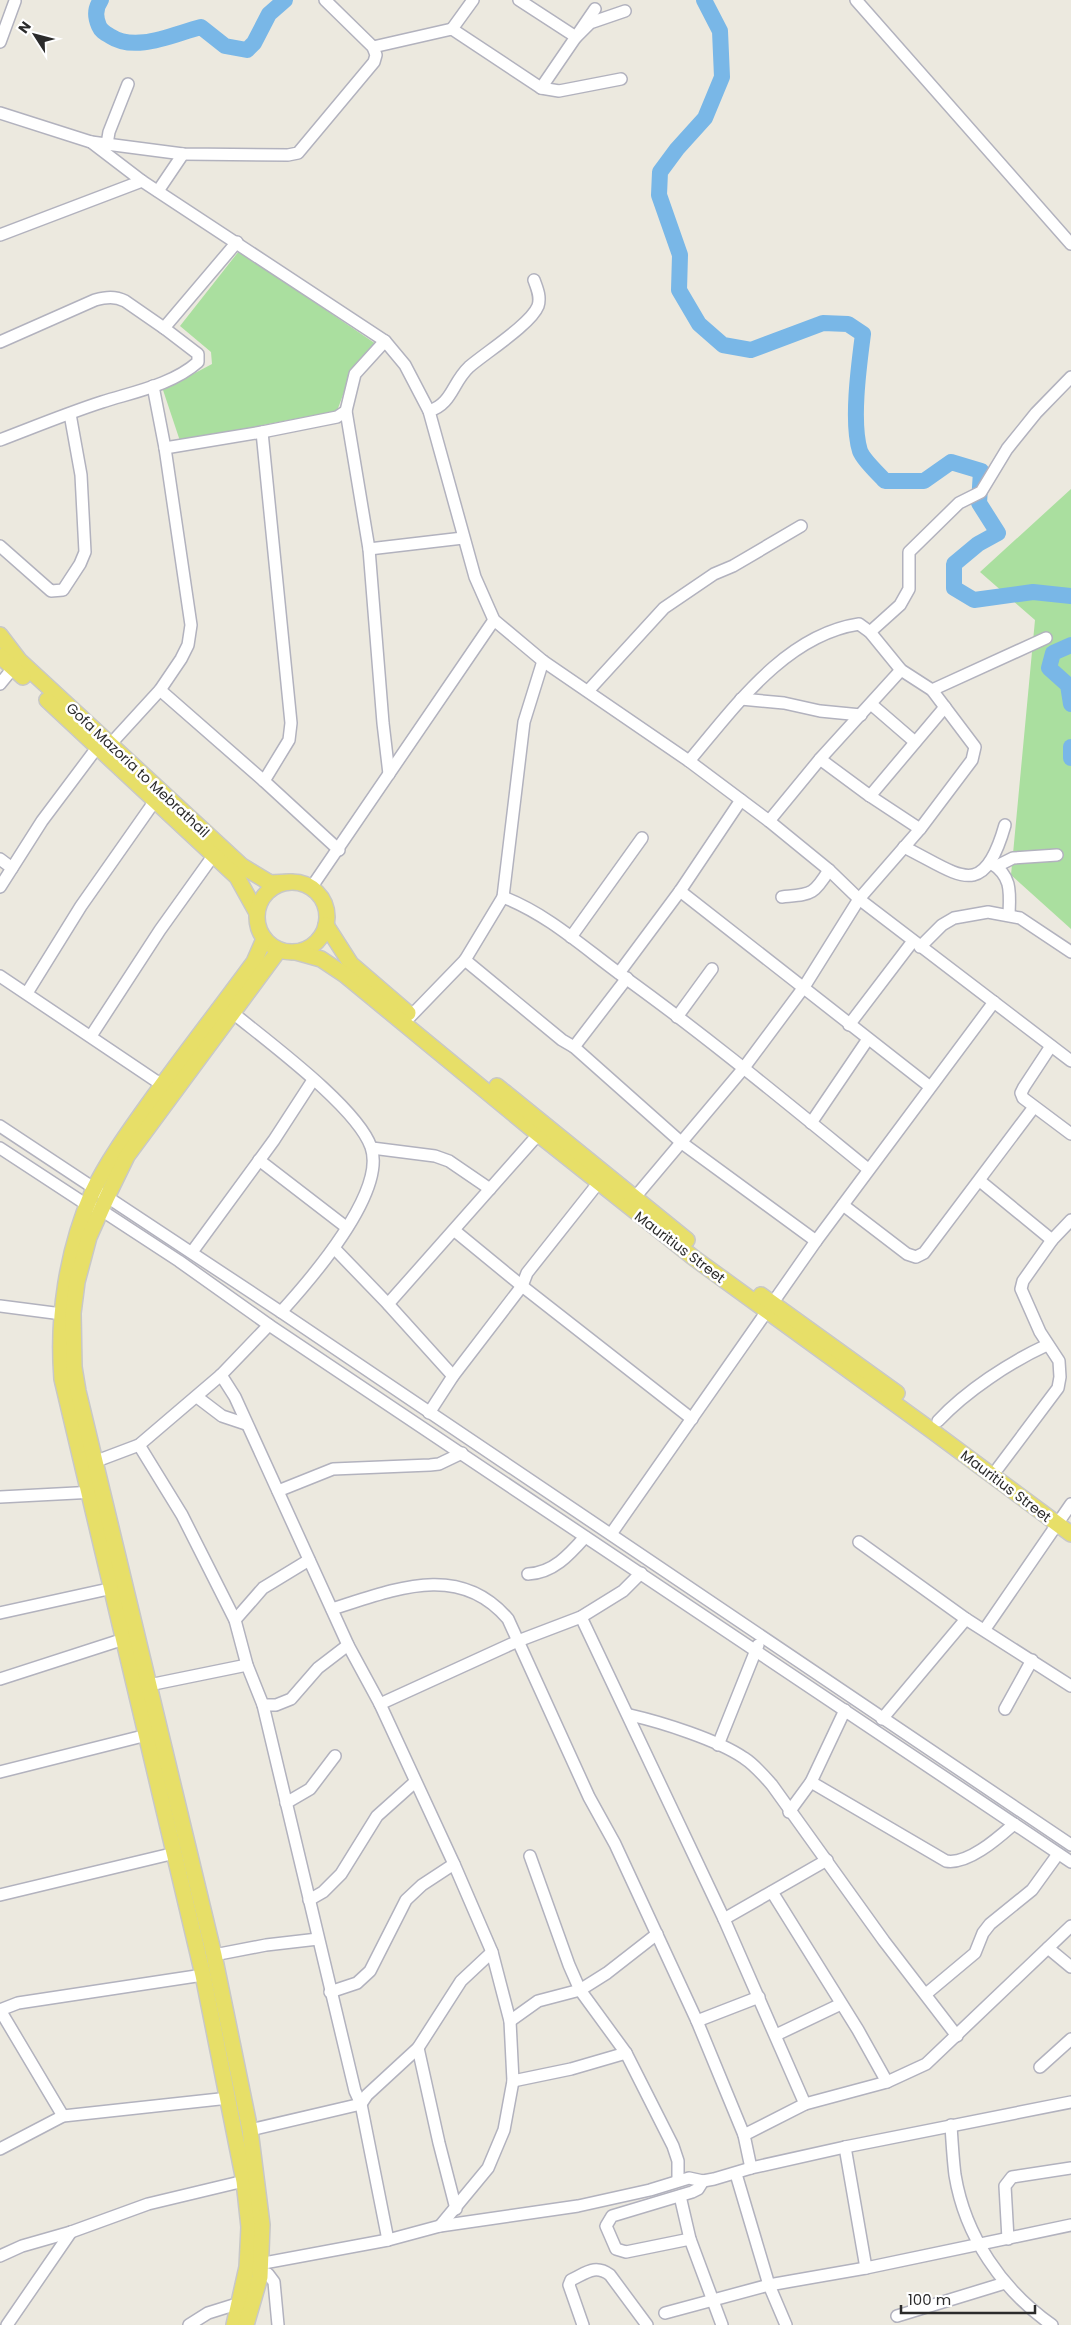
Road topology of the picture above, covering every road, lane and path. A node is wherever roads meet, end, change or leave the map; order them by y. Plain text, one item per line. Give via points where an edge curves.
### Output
1 (325, 0) edge
2 (473, 0) edge
3 (519, 0) edge
4 (856, 0) edge
5 (15, 1) dead end
6 (595, 9) dead end
7 (625, 11) dead end
8 (452, 29) junction
9 (576, 37) junction
10 (0, 42) edge
11 (373, 47) junction
12 (621, 79) dead end
13 (128, 84) dead end
14 (541, 88) junction
15 (0, 113) edge
16 (91, 142) junction
17 (107, 144) junction
18 (183, 154) junction
19 (142, 181) junction
20 (158, 190) junction
21 (0, 235) edge
22 (237, 242) junction
23 (1071, 244) edge
24 (534, 280) dead end
25 (164, 328) junction
26 (385, 341) junction
27 (0, 342) edge
28 (1071, 377) edge
29 (153, 386) junction
30 (346, 411) junction
31 (429, 411) junction
32 (70, 414) junction
33 (262, 432) junction
34 (0, 440) edge
35 (165, 448) junction
36 (801, 526) dead end
37 (463, 538) junction
38 (0, 546) edge
39 (368, 548) junction
40 (494, 620) junction
41 (870, 632) junction
42 (1046, 638) dead end
43 (1, 643) edge
44 (543, 661) junction
45 (16, 664) junction
46 (901, 670) junction
47 (0, 684) edge
48 (160, 690) junction
49 (932, 690) junction
50 (588, 691) junction
51 (741, 700) junction
52 (871, 704) junction
53 (945, 707) junction
54 (861, 715) junction
55 (915, 742) junction
56 (104, 745) junction
57 (820, 759) junction
58 (689, 761) junction
59 (389, 774) junction
60 (264, 781) junction
61 (158, 796) junction
62 (870, 796) junction
63 (741, 800) junction
64 (769, 821) junction
65 (1005, 825) dead end
66 (920, 829) junction
67 (642, 838) dead end
68 (904, 848) junction
69 (217, 850) junction
70 (339, 850) junction
71 (1057, 855) dead end
72 (0, 859) edge
73 (994, 865) junction
74 (12, 868) junction
75 (829, 870) junction
76 (290, 882) junction
77 (0, 887) edge
78 (311, 888) junction
79 (680, 891) junction
80 (503, 897) junction
81 (782, 897) dead end
82 (859, 899) junction
83 (257, 913) junction
84 (1009, 914) junction
85 (326, 925) junction
86 (571, 937) junction
87 (264, 939) junction
88 (917, 944) junction
89 (279, 950) junction
90 (296, 952) junction
91 (1071, 952) edge
92 (465, 960) junction
93 (712, 969) dead end
94 (623, 975) junction
95 (0, 976) edge
96 (804, 987) junction
97 (27, 993) junction
98 (994, 1002) junction
99 (233, 1012) junction
100 (677, 1016) junction
101 (408, 1019) junction
102 (849, 1025) junction
103 (91, 1036) junction
104 (868, 1039) junction
105 (1051, 1046) junction
106 (574, 1047) junction
107 (1071, 1061) edge
108 (743, 1069) junction
109 (313, 1080) junction
110 (162, 1085) junction
111 (929, 1086) junction
112 (1034, 1107) junction
113 (811, 1123) junction
114 (0, 1126) edge
115 (542, 1130) junction
116 (1071, 1134) edge
117 (682, 1143) junction
118 (0, 1148) edge
119 (372, 1148) junction
120 (259, 1160) junction
121 (868, 1169) junction
122 (602, 1178) junction
123 (980, 1182) junction
124 (490, 1189) junction
125 (97, 1200) junction
126 (631, 1202) junction
127 (843, 1204) junction
128 (1071, 1220) edge
129 (346, 1227) junction
130 (455, 1231) junction
131 (1052, 1240) junction
132 (816, 1241) junction
133 (334, 1248) junction
134 (192, 1252) junction
135 (522, 1286) junction
136 (388, 1304) junction
137 (0, 1306) edge
138 (768, 1307) junction
139 (281, 1312) junction
140 (62, 1314) junction
141 (269, 1325) junction
142 (1047, 1345) junction
143 (221, 1376) junction
144 (453, 1376) junction
145 (197, 1397) junction
146 (429, 1413) junction
147 (692, 1419) junction
148 (938, 1422) junction
149 (246, 1424) junction
150 (139, 1445) junction
151 (462, 1453) junction
152 (94, 1462) junction
153 (998, 1468) junction
154 (278, 1491) junction
155 (95, 1492) junction
156 (0, 1497) edge
157 (1071, 1504) edge
158 (1063, 1521) edge
159 (611, 1534) junction
160 (1071, 1534) edge
161 (585, 1537) junction
162 (859, 1542) dead end
163 (309, 1560) junction
164 (641, 1573) junction
165 (528, 1574) dead end
166 (113, 1588) junction
167 (332, 1609) junction
168 (0, 1613) edge
169 (581, 1617) junction
170 (966, 1618) junction
171 (235, 1620) junction
172 (985, 1629) junction
173 (763, 1638) junction
174 (124, 1639) junction
175 (518, 1641) junction
176 (348, 1645) junction
177 (755, 1650) junction
178 (1032, 1660) junction
179 (247, 1665) junction
180 (0, 1679) edge
181 (148, 1685) junction
182 (1071, 1686) edge
183 (380, 1704) junction
184 (263, 1705) junction
185 (1005, 1709) dead end
186 (845, 1710) junction
187 (630, 1715) junction
188 (882, 1719) junction
189 (147, 1735) junction
190 (718, 1745) junction
191 (334, 1756) dead end
192 (0, 1772) edge
193 (415, 1782) junction
194 (811, 1782) junction
195 (286, 1803) junction
196 (789, 1812) junction
197 (1014, 1824) junction
198 (1069, 1839) edge
199 (175, 1853) junction
200 (1058, 1854) junction
201 (530, 1856) dead end
202 (827, 1860) junction
203 (1071, 1862) edge
204 (454, 1864) junction
205 (772, 1892) junction
206 (0, 1895) edge
207 (309, 1900) junction
208 (724, 1919) junction
209 (1071, 1926) edge
210 (657, 1934) junction
211 (318, 1939) junction
212 (1048, 1948) junction
213 (492, 1952) junction
214 (214, 1955) junction
215 (1071, 1967) edge
216 (203, 1975) junction
217 (580, 1990) junction
218 (330, 1992) junction
219 (926, 1994) junction
220 (759, 1997) junction
221 (841, 2004) junction
222 (0, 2010) edge
223 (510, 2021) junction
224 (697, 2021) junction
225 (776, 2035) junction
226 (956, 2036) junction
227 (1071, 2039) edge
228 (418, 2048) junction
229 (626, 2053) junction
230 (1040, 2067) dead end
231 (513, 2081) junction
232 (887, 2082) junction
233 (229, 2098) junction
234 (1071, 2102) edge
235 (361, 2104) junction
236 (805, 2104) junction
237 (63, 2116) junction
238 (951, 2125) junction
239 (250, 2130) junction
240 (744, 2135) junction
241 (845, 2147) junction
242 (0, 2149) edge
243 (751, 2168) junction
244 (1071, 2168) edge
245 (736, 2174) junction
246 (678, 2180) junction
247 (244, 2181) junction
248 (704, 2181) junction
249 (680, 2196) junction
250 (456, 2209) junction
251 (1071, 2225) edge
252 (440, 2226) junction
253 (71, 2232) junction
254 (690, 2239) junction
255 (1008, 2239) junction
256 (388, 2240) junction
257 (980, 2246) junction
258 (0, 2256) edge
259 (866, 2268) junction
260 (256, 2269) junction
261 (1005, 2283) junction
262 (769, 2284) junction
263 (714, 2300) junction
264 (240, 2303) junction
265 (665, 2313) dead end
266 (897, 2316) dead end
267 (7, 2325) edge
268 (189, 2325) edge
269 (234, 2325) edge
270 (246, 2325) edge
271 (278, 2325) edge
272 (583, 2325) edge
273 (647, 2325) edge
274 (722, 2325) edge
275 (786, 2325) edge
276 (1051, 2325) edge

1 - 11 street
2 - 8 street
3 - 9 street
4 - 23 street
5 - 10 street
6 - 9 street
7 - 9 street via 590,23
8 - 11 street
8 - 14 street
9 - 14 street
11 - 18 street via 374,62 298,153 288,156
12 - 14 street via 559,90
13 - 17 street
15 - 16 street
16 - 17 street
16 - 19 street
17 - 18 street
18 - 20 street
19 - 20 street
19 - 21 street
20 - 22 street
22 - 25 street
22 - 26 street
24 - 31 street via 539,305 531,318 467,369 444,404
25 - 27 street via 118,297 106,297
25 - 29 street via 200,358 192,367
26 - 30 street via 355,374
26 - 31 street via 405,365
28 - 41 street via 1007,449 981,492 959,503 909,552 909,589 900,605
29 - 32 street
29 - 35 street
30 - 33 street via 337,417
30 - 39 street
31 - 37 street
32 - 34 street
32 - 38 street via 81,475 85,533 85,552 80,564 63,590 51,591
33 - 35 street
33 - 60 street via 291,723 289,740
35 - 48 street via 191,625 188,645
36 - 50 street via 714,574 664,608
37 - 39 street
37 - 40 street via 475,577
39 - 59 street
40 - 44 street
40 - 59 street
41 - 46 street
41 - 51 street via 859,624 820,635 787,657
42 - 49 street
43 - 45 main road, Gofa Mazoria to Mebrathail
44 - 50 street
44 - 80 street via 524,722
45 - 47 street
45 - 56 main road, Gofa Mazoria to Mebrathail
46 - 49 street
46 - 52 street
48 - 56 street
48 - 60 street
49 - 53 street
50 - 58 street
51 - 54 street
51 - 58 street
52 - 54 street
52 - 55 street
53 - 55 street
53 - 66 street via 972,741 974,754
54 - 57 street
55 - 62 street
56 - 61 main road, Gofa Mazoria to Mebrathail
56 - 74 street via 42,821
57 - 62 street
57 - 64 street
58 - 63 street
59 - 70 street
60 - 70 street
61 - 69 main road, Gofa Mazoria to Mebrathail
61 - 97 street via 81,906
62 - 66 street
63 - 64 street
63 - 79 street
64 - 75 street
65 - 73 street
66 - 68 street
67 - 86 street
68 - 73 street via 971,877
68 - 82 street
69 - 76 main road, Gofa Mazoria to Mebrathail via 270,883
69 - 83 main road, Gofa Mazoria to Mebrathail
69 - 103 street
70 - 78 street
71 - 73 street via 1013,858
72 - 74 street
73 - 84 street via 1008,880
74 - 77 street
75 - 81 street via 812,893
75 - 82 street
76 - 78 main road
76 - 83 main road via 268,892
78 - 85 main road via 324,904
79 - 94 street
79 - 96 street
80 - 86 street via 528,907
80 - 92 street
82 - 88 street
82 - 96 street
83 - 87 main road
84 - 88 street via 988,912 954,918
84 - 91 street
85 - 90 main road via 315,943
85 - 101 main road, Mauritius Street via 350,964
86 - 94 street
87 - 89 main road
87 - 110 main road via 254,962
88 - 98 street
88 - 102 street
89 - 90 main road
89 - 99 main road
90 - 101 main road, Mauritius Street via 321,960
92 - 101 street
92 - 106 street
93 - 100 street
94 - 100 street
94 - 106 street
95 - 97 street
96 - 102 street
96 - 108 street
97 - 103 street
98 - 105 street
98 - 111 street
99 - 109 street
99 - 125 main road
100 - 108 street
101 - 115 main road, Mauritius Street
102 - 104 street
103 - 110 street
104 - 111 street
104 - 113 street
105 - 107 street
105 - 112 street via 1022,1093
106 - 117 street
108 - 113 street
108 - 117 street
109 - 119 street via 364,1132
109 - 120 street
110 - 125 main road via 116,1150
111 - 121 street
112 - 116 street
112 - 123 street
113 - 121 street
114 - 125 street
115 - 122 main road, Mauritius Street
115 - 124 street
117 - 126 street
117 - 132 street
118 - 125 street
119 - 124 street via 450,1161
119 - 129 street via 372,1172 362,1200
120 - 129 street
120 - 134 street
121 - 127 street
122 - 126 main road, Mauritius Street
122 - 135 street via 527,1273
123 - 127 street via 924,1253 916,1257 907,1254
123 - 131 street
124 - 130 street
125 - 134 street
125 - 140 main road via 78,1232 66,1279
125 - 141 street
125 - 152 main road via 77,1282 73,1313 74,1367
126 - 138 main road, Mauritius Street
127 - 132 street
128 - 131 street
129 - 133 street
130 - 135 street
130 - 136 street
131 - 142 street via 1023,1282 1022,1289
132 - 138 street
133 - 136 street
133 - 139 street
134 - 139 street
135 - 144 street
135 - 147 street
136 - 144 street
137 - 140 street
138 - 147 street
138 - 148 main road, Mauritius Street
138 - 158 main road, Mauritius Street via 932,1430
139 - 146 street
140 - 155 main road via 62,1379
141 - 143 street
141 - 151 street
142 - 148 street via 1014,1361 948,1410
142 - 153 street via 1059,1361 1058,1388
143 - 145 street
143 - 149 street via 235,1397
144 - 146 street
145 - 149 street via 222,1416
145 - 150 street
146 - 159 street
147 - 159 street
148 - 153 main road, Mauritius Street
149 - 154 street
150 - 152 street
150 - 171 street via 182,1515
151 - 154 street via 430,1466 333,1469
151 - 161 street
152 - 155 main road
153 - 158 main road, Mauritius Street
154 - 163 street
155 - 156 street
155 - 166 main road
155 - 181 main road
157 - 158 street
158 - 160 main road, Mauritius Street
158 - 172 street
159 - 173 street
161 - 164 street
161 - 165 street via 552,1568
162 - 170 street
163 - 167 street
163 - 171 street via 262,1588
164 - 169 street via 623,1591
164 - 177 street
166 - 168 street
166 - 174 main road
167 - 175 street via 416,1586 447,1584 476,1592 495,1604 508,1619
167 - 176 street
169 - 175 street
169 - 187 street
170 - 172 street
170 - 188 street
171 - 179 street
172 - 178 street
173 - 177 street
173 - 188 street
174 - 180 street
174 - 189 main road
175 - 183 street
175 - 210 street via 589,1797
176 - 183 street
176 - 184 street via 318,1668 291,1700
177 - 186 street
177 - 190 street
178 - 182 street
178 - 185 street
179 - 181 street
179 - 184 street
181 - 214 main road
183 - 193 street
184 - 195 street
186 - 194 street
186 - 197 street
187 - 190 street via 656,1721
187 - 208 street
188 - 198 street
189 - 192 street
189 - 199 main road
190 - 196 street via 744,1758 760,1772
191 - 195 street via 310,1790
193 - 204 street
193 - 207 street via 377,1816 341,1874 323,1892
194 - 196 street
194 - 197 street via 946,1861 955,1863 994,1841
195 - 207 street
196 - 202 street
197 - 200 street
199 - 206 street
199 - 216 main road
200 - 203 street
200 - 219 street via 1032,1890 990,1924 974,1954
201 - 217 street via 568,1965
202 - 205 street
202 - 219 street
204 - 213 street
204 - 218 street via 406,1900 370,1971 357,1983
205 - 208 street
205 - 221 street
207 - 211 street
208 - 220 street
209 - 212 street
210 - 217 street
210 - 224 street
211 - 214 street
211 - 218 street
212 - 215 street
212 - 226 street
213 - 223 street
213 - 228 street via 461,1981
214 - 239 main road
216 - 222 street via 18,2003
216 - 233 main road
217 - 223 street via 538,2001
217 - 229 street
218 - 235 street
219 - 226 street
220 - 224 street
220 - 225 street
221 - 225 street
221 - 232 street
222 - 237 street
223 - 231 street
224 - 240 street
225 - 236 street
226 - 232 street via 926,2064
227 - 230 street
228 - 235 street
228 - 250 street
229 - 231 street
229 - 246 street via 673,2146 678,2161
231 - 250 street via 504,2130 488,2168
232 - 236 street
233 - 237 street
233 - 247 main road
234 - 238 street
235 - 239 street
235 - 256 street
236 - 240 street
237 - 242 street
238 - 241 street
238 - 257 street via 956,2176
239 - 260 main road via 262,2221
240 - 243 street
241 - 243 street
241 - 259 street
243 - 245 street
244 - 255 street via 1007,2181
245 - 248 street
245 - 262 street
246 - 248 street
246 - 252 street via 650,2190 578,2206
247 - 253 street via 148,2204
247 - 260 main road
248 - 249 street via 698,2189
249 - 254 street
249 - 254 street via 612,2216 606,2226 616,2249 626,2252
250 - 252 street
251 - 255 street
252 - 256 street
253 - 258 street
253 - 267 street
254 - 263 street
255 - 257 street
256 - 260 street
257 - 259 street
257 - 261 street
259 - 262 street
260 - 264 main road
260 - 270 main road
260 - 271 street via 268,2274 274,2282
261 - 266 street
261 - 276 street
262 - 263 street
262 - 275 street
263 - 265 street
263 - 274 street
264 - 268 street via 208,2313
264 - 269 main road
272 - 273 street via 569,2285 571,2280 594,2268 610,2275

